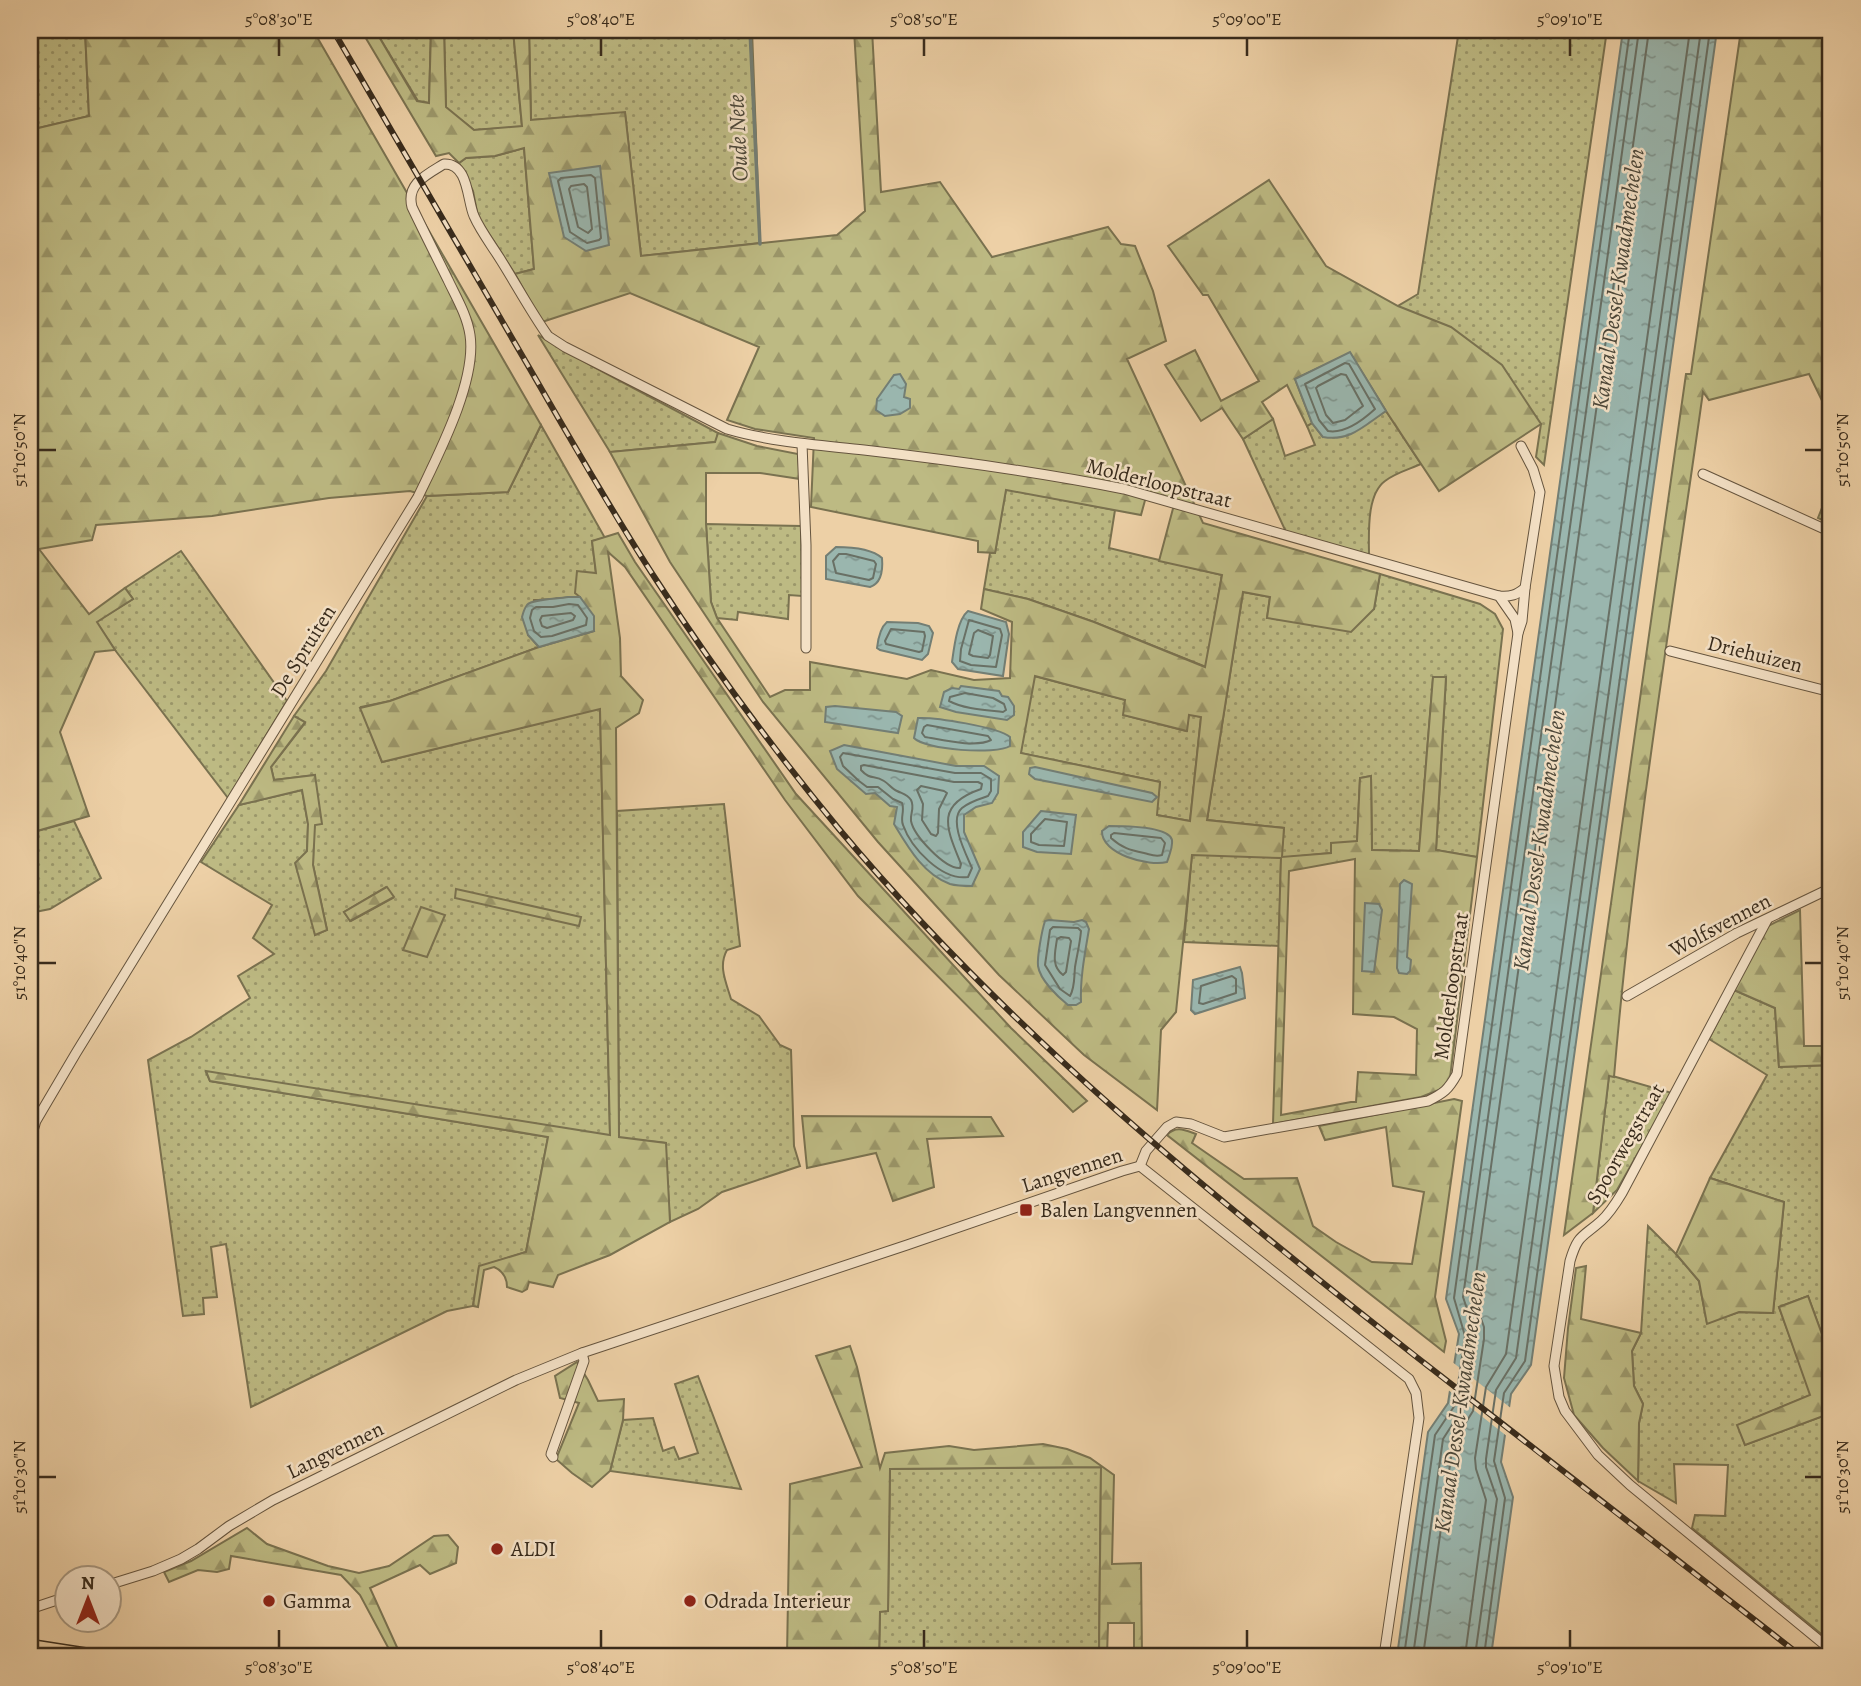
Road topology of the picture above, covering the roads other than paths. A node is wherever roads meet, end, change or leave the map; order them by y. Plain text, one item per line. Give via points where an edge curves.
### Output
1 (434, 170) joint
2 (802, 443) junction
3 (1521, 446) dead end
4 (1703, 474) dead end
5 (1831, 532) edge
6 (1525, 588) junction
7 (1499, 596) junction
8 (1518, 633) junction
9 (806, 648) dead end
10 (1670, 651) dead end
11 (1831, 692) edge
12 (1831, 888) edge
13 (1767, 920) junction
14 (1627, 996) dead end
15 (30, 1106) edge
16 (32, 1127) edge
17 (30, 1140) edge
18 (1140, 1166) junction
19 (582, 1353) junction
20 (553, 1457) dead end
21 (122, 1581) edge
22 (52, 1602) edge
23 (30, 1609) edge
24 (30, 1647) edge
25 (1831, 1650) edge
26 (88, 1656) edge
27 (1384, 1656) edge

1 - 2 street, Molderloopstraat via 444,164 455,167 467,185 474,217 542,328 556,342 727,429
1 - 16 street, De Spruiten via 415,185 410,198 470,335 470,364 463,392 440,451 418,497
2 - 7 street, Molderloopstraat via 1124,489
2 - 9 street
3 - 6 street, Molderloopstraat via 1540,492
4 - 5 street
6 - 7 street via 1517,595
6 - 8 street, Molderloopstraat
7 - 8 street via 1515,619
8 - 18 street, Molderloopstraat via 1457,1074 1450,1086 1428,1101 1224,1137 1176,1122 1146,1151
10 - 11 street, Driehuizen
12 - 13 street, Wolfsvennen
13 - 14 street, Wolfsvennen
13 - 25 street, Spoorwegstraat via 1614,1207 1575,1245 1555,1366 1565,1411 1598,1455
15 - 16 street
16 - 17 street
18 - 19 street, Langvennen
18 - 27 street, Langvennen via 1409,1379 1416,1393 1419,1418
19 - 20 street via 584,1361
19 - 21 street, Langvennen via 516,1380 294,1489 181,1559
22 - 23 street
24 - 26 main road

